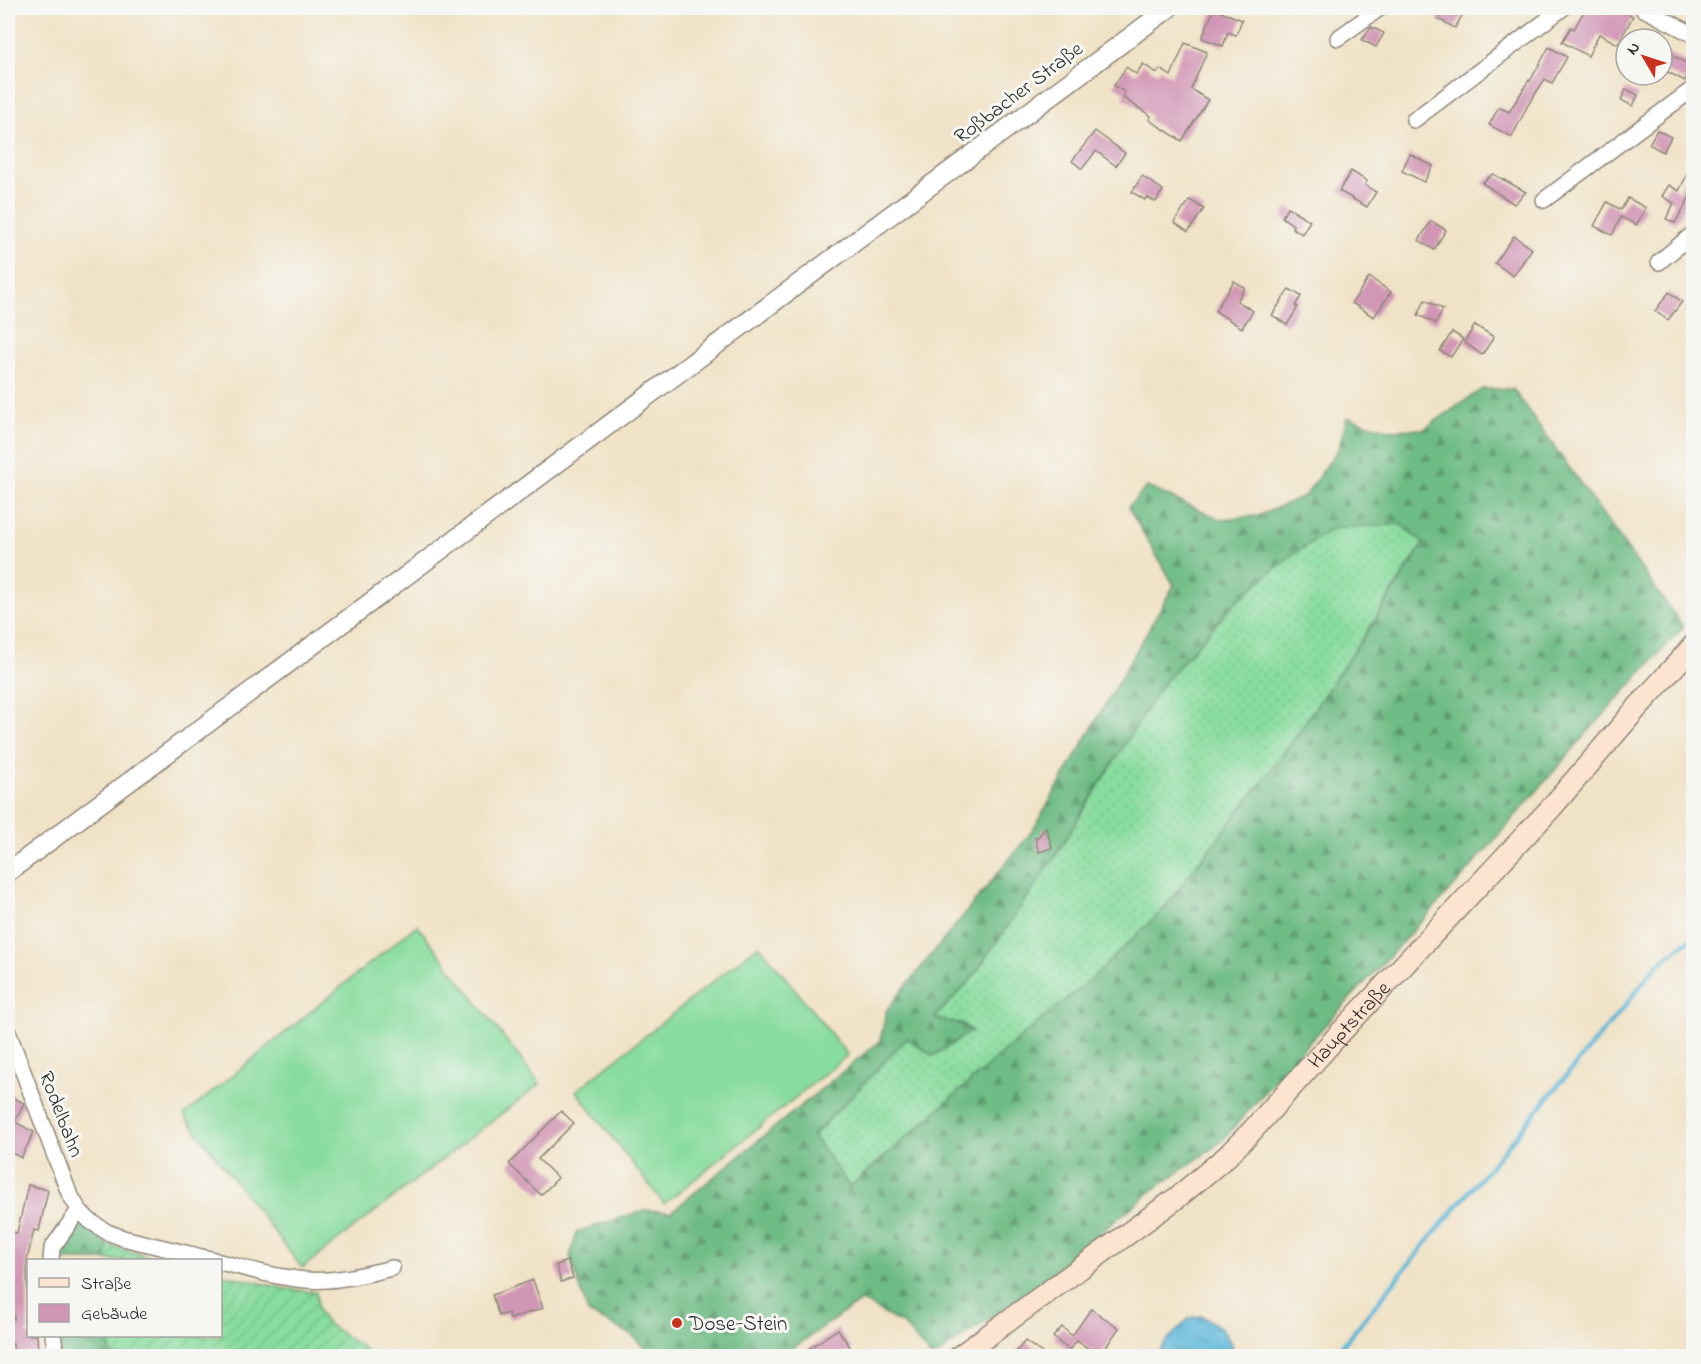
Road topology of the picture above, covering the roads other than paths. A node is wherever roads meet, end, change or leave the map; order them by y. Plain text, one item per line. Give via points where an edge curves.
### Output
1 (1169, 8) edge
2 (1380, 8) edge
3 (1563, 8) edge
4 (1642, 8) edge
5 (1694, 35) edge
6 (1338, 38) dead end
7 (1694, 88) edge
8 (1414, 120) dead end
9 (1544, 200) dead end
10 (1694, 233) edge
11 (1659, 262) dead end
12 (1694, 645) edge
13 (8, 872) edge
14 (8, 1032) edge
15 (79, 1210) junction
16 (51, 1259) edge
17 (209, 1259) edge
18 (222, 1262) edge
19 (392, 1268) dead end
20 (53, 1337) edge
21 (57, 1356) edge
22 (960, 1356) edge

1 - 13 street, Roßbacher Straße
2 - 6 street
3 - 8 street
4 - 5 street
7 - 9 street
10 - 11 street
12 - 22 main road, Hauptstraße via 1551,808 1226,1157 1178,1197
14 - 15 street, Rodelbahn
15 - 16 street via 52,1248
15 - 17 street, Rodelbahn via 107,1232
18 - 19 street via 278,1275 326,1280
20 - 21 street

